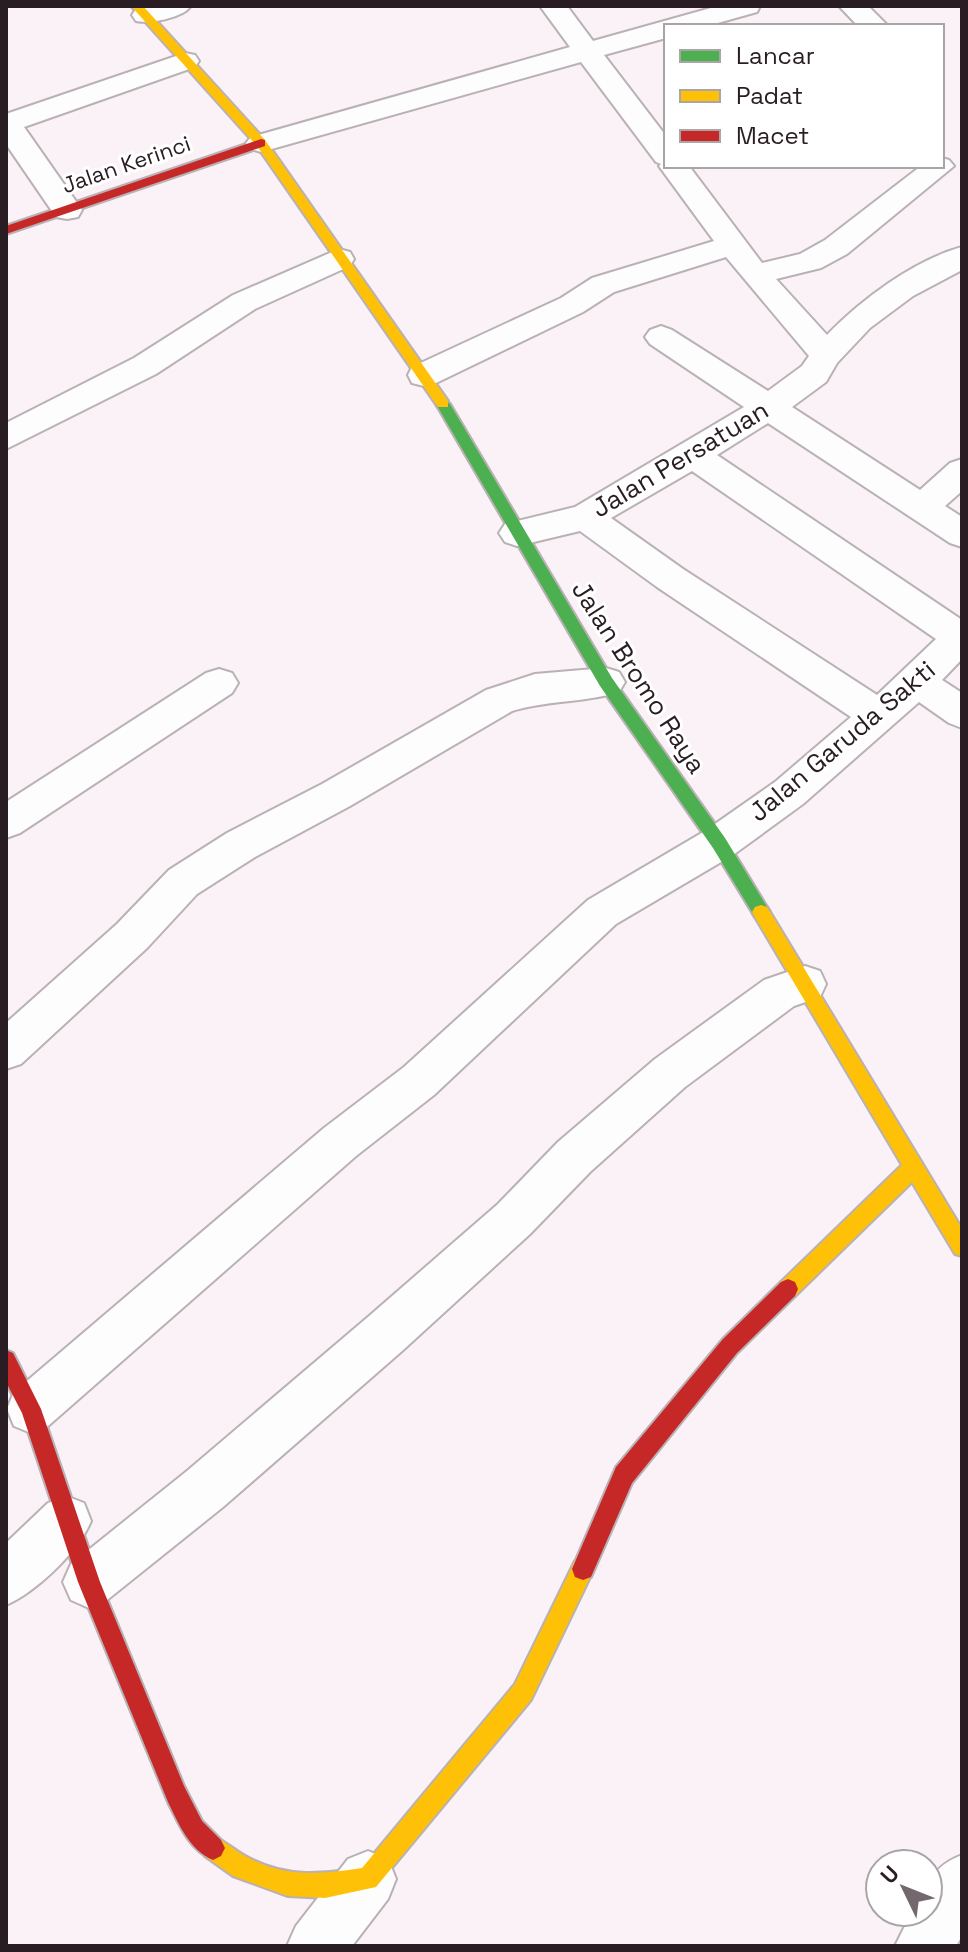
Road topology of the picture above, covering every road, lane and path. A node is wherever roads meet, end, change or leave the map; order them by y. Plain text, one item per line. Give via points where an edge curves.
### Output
1 (178, 6) edge
2 (553, 6) edge
3 (747, 6) edge
4 (852, 6) edge
5 (142, 10) edge
6 (685, 24) edge
7 (872, 24) edge
8 (664, 30) edge
9 (586, 52) junction
10 (185, 61) junction
11 (6, 124) edge
12 (261, 143) junction
13 (962, 150) edge
14 (664, 153) edge
15 (944, 162) edge
16 (675, 168) edge
17 (936, 168) edge
18 (67, 210) junction
19 (6, 230) edge
20 (733, 245) junction
21 (962, 257) edge
22 (339, 259) junction
23 (755, 275) junction
24 (661, 337) dead end
25 (826, 355) junction
26 (424, 375) junction
27 (769, 407) junction
28 (6, 437) edge
29 (692, 454) junction
30 (962, 471) edge
31 (922, 508) junction
32 (585, 517) junction
33 (517, 533) junction
34 (962, 534) edge
35 (961, 636) edge
36 (606, 682) junction
37 (917, 682) junction
38 (219, 683) dead end
39 (962, 713) edge
40 (878, 715) junction
41 (6, 822) edge
42 (719, 843) junction
43 (805, 984) junction
44 (6, 1050) edge
45 (914, 1167) junction
46 (962, 1247) edge
47 (6, 1360) edge
48 (31, 1409) junction
49 (66, 1521) junction
50 (6, 1579) edge
51 (89, 1582) junction
52 (368, 1879) junction
53 (962, 1883) edge
54 (316, 1946) edge
55 (924, 1946) edge

1 - 5 street
2 - 9 street
3 - 6 street
4 - 7 street
5 - 10 main road, Jalan Bromo Raya
8 - 9 street
9 - 12 street
9 - 14 street
10 - 11 street
10 - 12 main road, Jalan Bromo Raya
11 - 18 street
12 - 18 main road, Jalan Kerinci
12 - 22 main road, Jalan Bromo Raya
13 - 15 street
16 - 20 street
17 - 23 street via 836,247 810,261
18 - 19 main road, Jalan Kerinci
20 - 23 street
20 - 26 street via 603,285
21 - 25 street, Jalan Persatuan via 902,289 859,321
22 - 26 main road, Jalan Bromo Raya
22 - 28 street via 244,302 156,359
23 - 25 street
24 - 27 street
25 - 27 street, Jalan Persatuan via 814,374
26 - 33 main road, Jalan Bromo Raya
27 - 29 street, Jalan Persatuan
27 - 31 street
29 - 32 street, Jalan Persatuan
29 - 35 street
30 - 31 street
31 - 34 street
32 - 33 street, Jalan Persatuan
32 - 40 street
33 - 36 main road, Jalan Bromo Raya
35 - 37 street, Jalan Garuda Sakti
36 - 42 main road, Jalan Bromo Raya
36 - 44 street via 535,689 499,700 241,845 183,882 132,936
37 - 39 street
37 - 40 street, Jalan Garuda Sakti
38 - 41 street
40 - 42 street, Jalan Garuda Sakti via 789,793
42 - 43 main road, Jalan Bromo Raya
42 - 48 street, Jalan Garuda Sakti via 602,912 419,1081 340,1142
43 - 45 main road, Jalan Bromo Raya
43 - 51 street via 779,993 670,1073 396,1325
45 - 46 main road, Jalan Bromo Raya
45 - 52 main road via 730,1346 624,1475 523,1692
47 - 48 main road
48 - 49 main road
49 - 50 street
49 - 51 main road
51 - 52 main road via 194,1829 222,1857 300,1886
52 - 54 street
53 - 55 street

